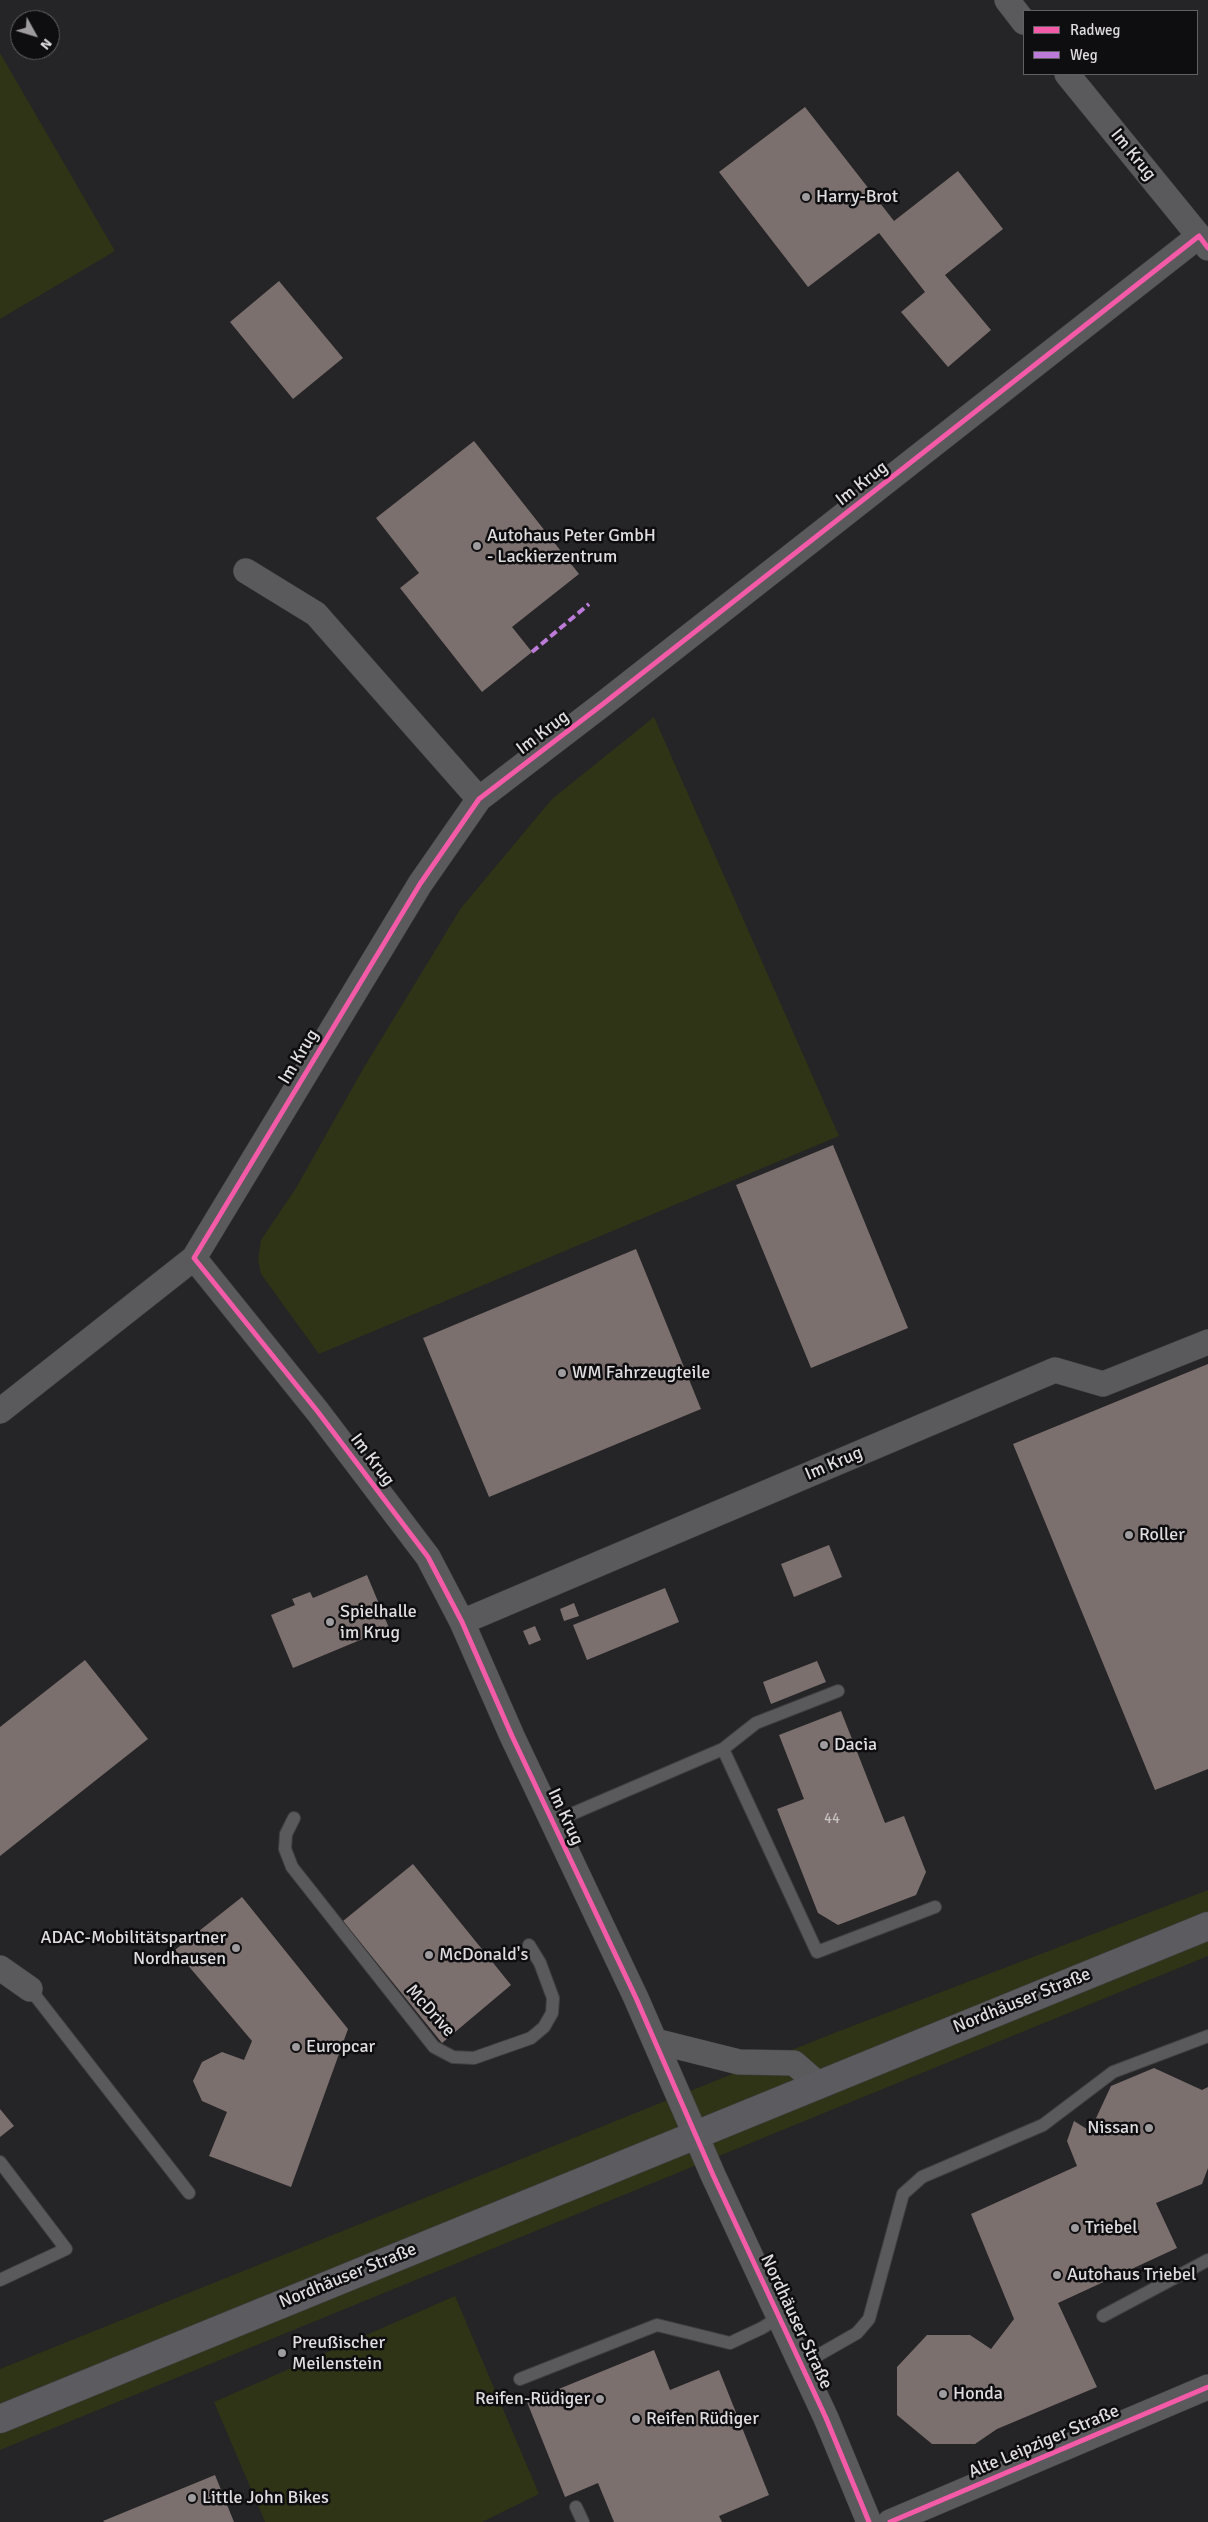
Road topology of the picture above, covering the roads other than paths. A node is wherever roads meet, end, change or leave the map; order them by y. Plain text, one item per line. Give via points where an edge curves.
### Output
1 (1007, 0) edge
2 (1023, 21) edge
3 (1068, 75) edge
4 (1203, 242) edge
5 (246, 571) dead end
6 (479, 799) junction
7 (194, 1258) junction
8 (1208, 1342) edge
9 (0, 1411) edge
10 (462, 1622) junction
11 (838, 1691) dead end
12 (723, 1749) junction
13 (294, 1818) dead end
14 (553, 1822) junction
15 (935, 1907) dead end
16 (1208, 1926) edge
17 (529, 1945) dead end
18 (0, 1968) edge
19 (30, 1989) joint
20 (1208, 2036) edge
21 (655, 2042) junction
22 (818, 2084) junction
23 (697, 2134) junction
24 (0, 2162) edge
25 (189, 2193) dead end
26 (1208, 2260) edge
27 (0, 2280) edge
28 (1103, 2316) dead end
29 (778, 2318) junction
30 (801, 2365) junction
31 (520, 2378) dead end
32 (1208, 2387) edge
33 (0, 2419) edge
34 (576, 2507) dead end
35 (583, 2522) edge
36 (869, 2522) edge
37 (890, 2522) edge

1 - 2 street
3 - 4 street, Im Krug
4 - 6 street, Im Krug
5 - 6 street via 316,614
6 - 7 street, Im Krug via 420,884
7 - 9 street, Im Krug
7 - 10 street, Im Krug via 318,1412 428,1557
8 - 10 street, Im Krug via 1103,1384 1055,1370
10 - 14 street, Im Krug
11 - 12 lane via 756,1723
12 - 14 lane
12 - 15 lane via 817,1952
13 - 17 lane, McDrive via 286,1834 285,1849 292,1867 434,2047 453,2058 474,2058 531,2038 544,2027 552,2014 553,1998 540,1963
14 - 21 street, Im Krug
16 - 22 main road, Nordhäuser Straße
18 - 19 street
19 - 25 lane
20 - 30 lane via 1113,2072 1043,2125 922,2177 903,2194 869,2319 857,2333
21 - 22 street via 739,2062 794,2062
21 - 23 street, Im Krug
22 - 23 main road, Nordhäuser Straße
23 - 29 street, Nordhäuser Straße
23 - 33 main road, Nordhäuser Straße
24 - 27 lane via 66,2249
26 - 28 lane
29 - 30 street, Nordhäuser Straße
29 - 31 lane via 730,2343 658,2325
30 - 36 street, Nordhäuser Straße
32 - 37 street, Alte Leipziger Straße
34 - 35 lane

